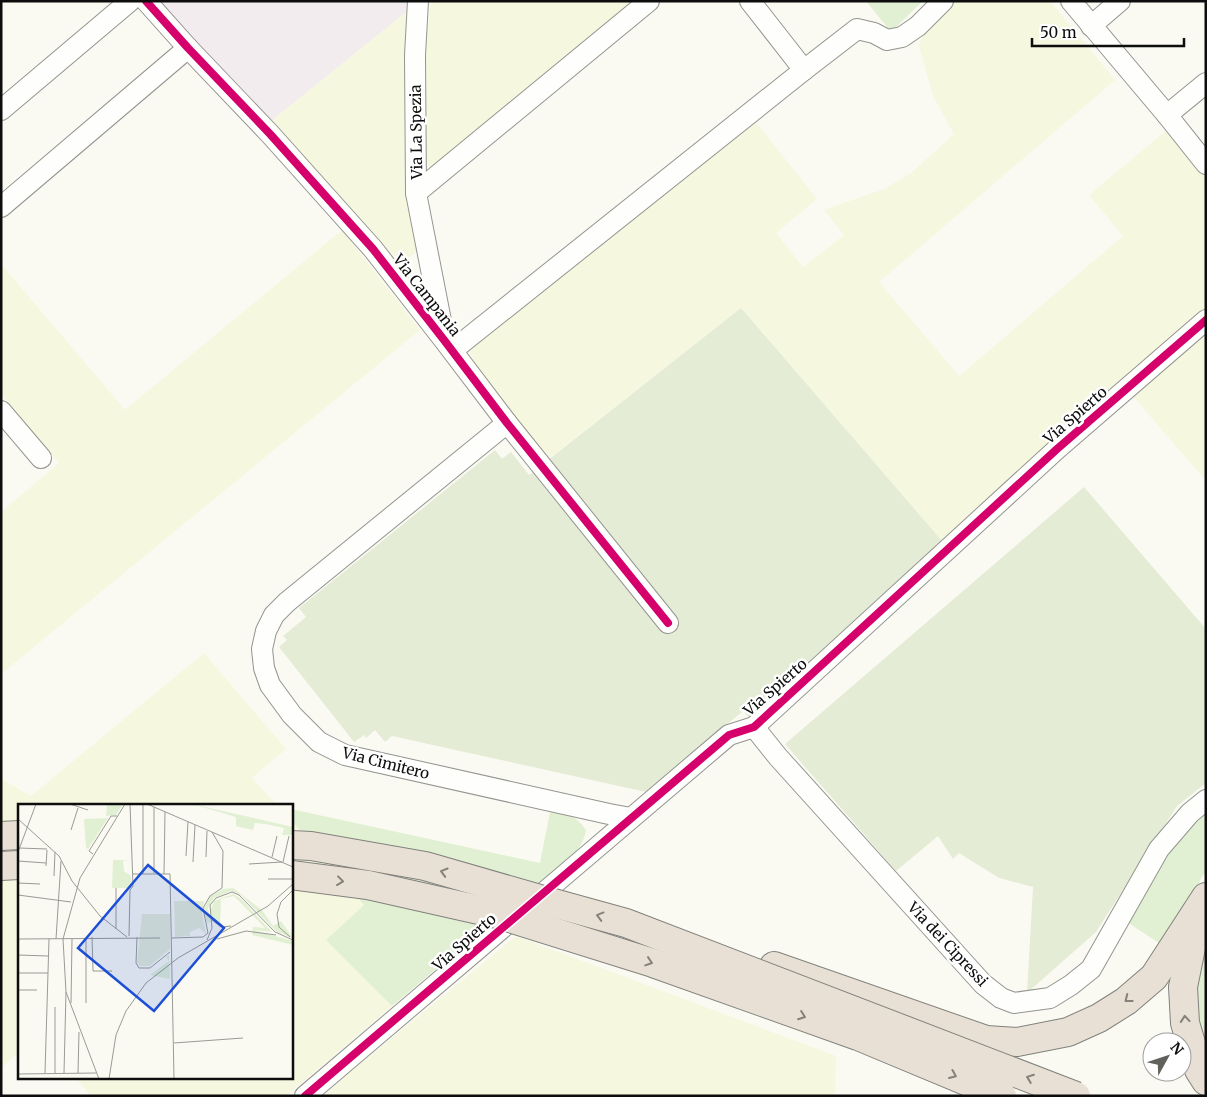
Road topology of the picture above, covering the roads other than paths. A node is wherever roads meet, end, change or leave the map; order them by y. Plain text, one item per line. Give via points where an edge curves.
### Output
1 (130, 1) edge
2 (146, 1) edge
3 (418, 1) edge
4 (649, 1) edge
5 (750, 1) edge
6 (943, 1) edge
7 (1071, 1) edge
8 (1120, 1) edge
9 (1091, 26) junction
10 (188, 48) junction
11 (804, 70) junction
12 (1206, 83) edge
13 (1, 110) edge
14 (1167, 116) junction
15 (1206, 164) edge
16 (416, 194) junction
17 (1, 207) edge
18 (429, 261) junction
19 (405, 289) junction
20 (1206, 320) edge
21 (448, 345) junction
22 (1, 411) edge
23 (507, 423) junction
24 (41, 458) dead end
25 (668, 623) dead end
26 (754, 726) junction
27 (1206, 800) edge
28 (631, 818) junction
29 (18, 835) edge
30 (1, 836) edge
31 (292, 844) edge
32 (18, 865) edge
33 (1, 866) edge
34 (292, 875) edge
35 (1203, 901) edge
36 (626, 923) junction
37 (1206, 1081) edge
38 (304, 1096) edge
39 (1002, 1096) edge
40 (1076, 1096) edge

1 - 13 street
2 - 10 street, Via Campania
3 - 16 street, Via La Spezia via 414,54
4 - 16 street
5 - 11 street
6 - 11 street via 902,37 887,40 874,33 857,30
7 - 9 street
8 - 9 street
9 - 14 street
10 - 17 street
10 - 19 street, Via Campania via 270,134
11 - 21 street
12 - 14 street
14 - 15 street
16 - 18 street, Via La Spezia
18 - 19 street
18 - 21 street, Via La Spezia
19 - 21 street, Via Campania
20 - 26 street, Via Spierto via 1057,448
21 - 23 street, Via Campania
22 - 24 street
23 - 25 street, Via Campania
23 - 28 street, Via Cimitero via 274,615 262,649 264,668 270,685 292,715 319,742 345,755
26 - 27 street, Via dei Cipressi via 778,757 983,984 1001,998 1014,1002 1050,998 1091,968 1159,849 1190,813
26 - 28 street, Via Spierto via 729,734
28 - 38 street, Via Spierto
29 - 30 highway
36 -> 31 highway, bridge via 425,866
32 - 33 highway
34 -> 39 highway, bridge via 368,884 497,914 653,963 858,1036
35 -> 36 highway, bridge via 1154,977 1126,1001 1100,1018 1068,1032 1017,1042 986,1040 693,938
37 -> 35 highway via 1199,1070 1184,1023 1184,987
40 -> 36 highway, bridge

